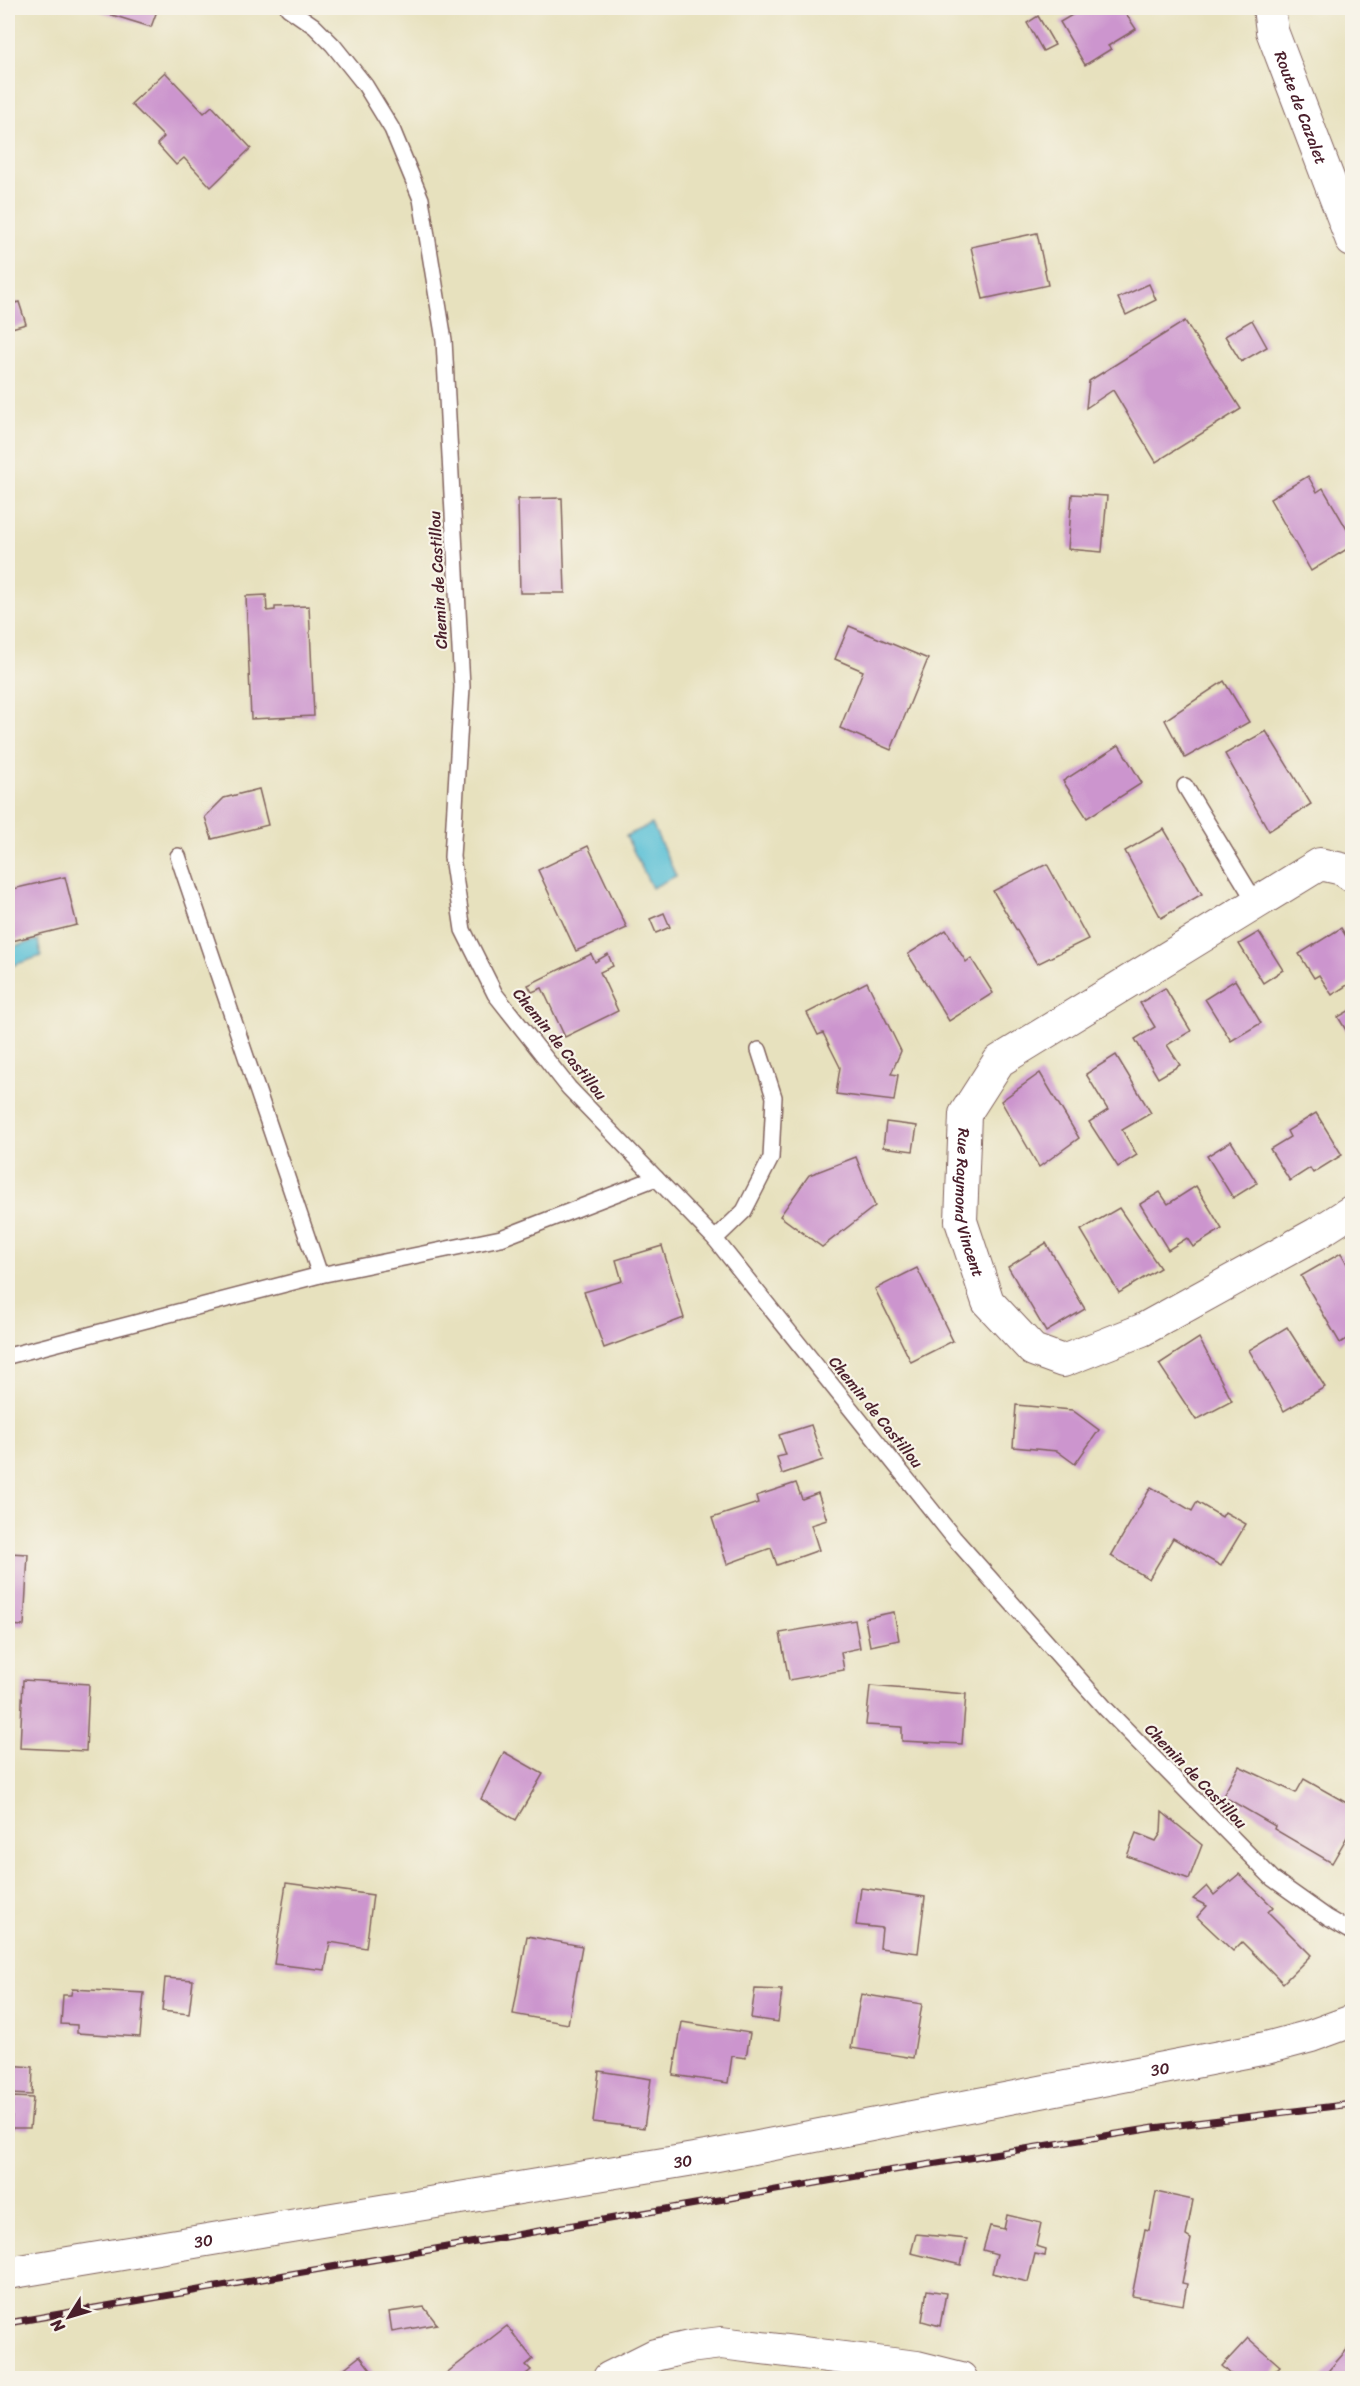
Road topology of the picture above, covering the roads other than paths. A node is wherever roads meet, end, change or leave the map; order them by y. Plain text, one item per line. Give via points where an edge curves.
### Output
1 (288, 8) edge
2 (1269, 8) edge
3 (1353, 240) edge
4 (1185, 786) dead end
5 (178, 855) dead end
6 (1353, 876) edge
7 (1256, 903) junction
8 (759, 1050) dead end
9 (656, 1178) junction
10 (1353, 1211) edge
11 (715, 1239) junction
12 (320, 1275) junction
13 (8, 1356) edge
14 (1353, 1932) edge
15 (1353, 2021) edge
16 (8, 2273) edge
17 (609, 2379) edge
18 (961, 2379) edge

1 - 9 lane, Chemin de Castillou via 333,45 365,85 392,129 421,199 444,340 462,687 452,857 463,930 495,994 569,1088
2 - 3 street, Route de Cazalet via 1272,31
4 - 7 lane
5 - 12 lane
6 - 7 street, Rue Raymond Vincent via 1320,864
7 - 10 street, Rue Raymond Vincent via 999,1061 965,1114 961,1221 988,1302 1033,1350 1063,1361 1142,1330
8 - 11 lane via 774,1096 771,1158 744,1211
9 - 11 lane, Chemin de Castillou
9 - 12 lane via 501,1238
11 - 14 lane, Chemin de Castillou via 954,1538 1106,1709 1273,1879
12 - 13 lane
15 - 16 street, 30 via 1266,2048 712,2156
17 - 18 street via 655,2355 722,2343 917,2367

